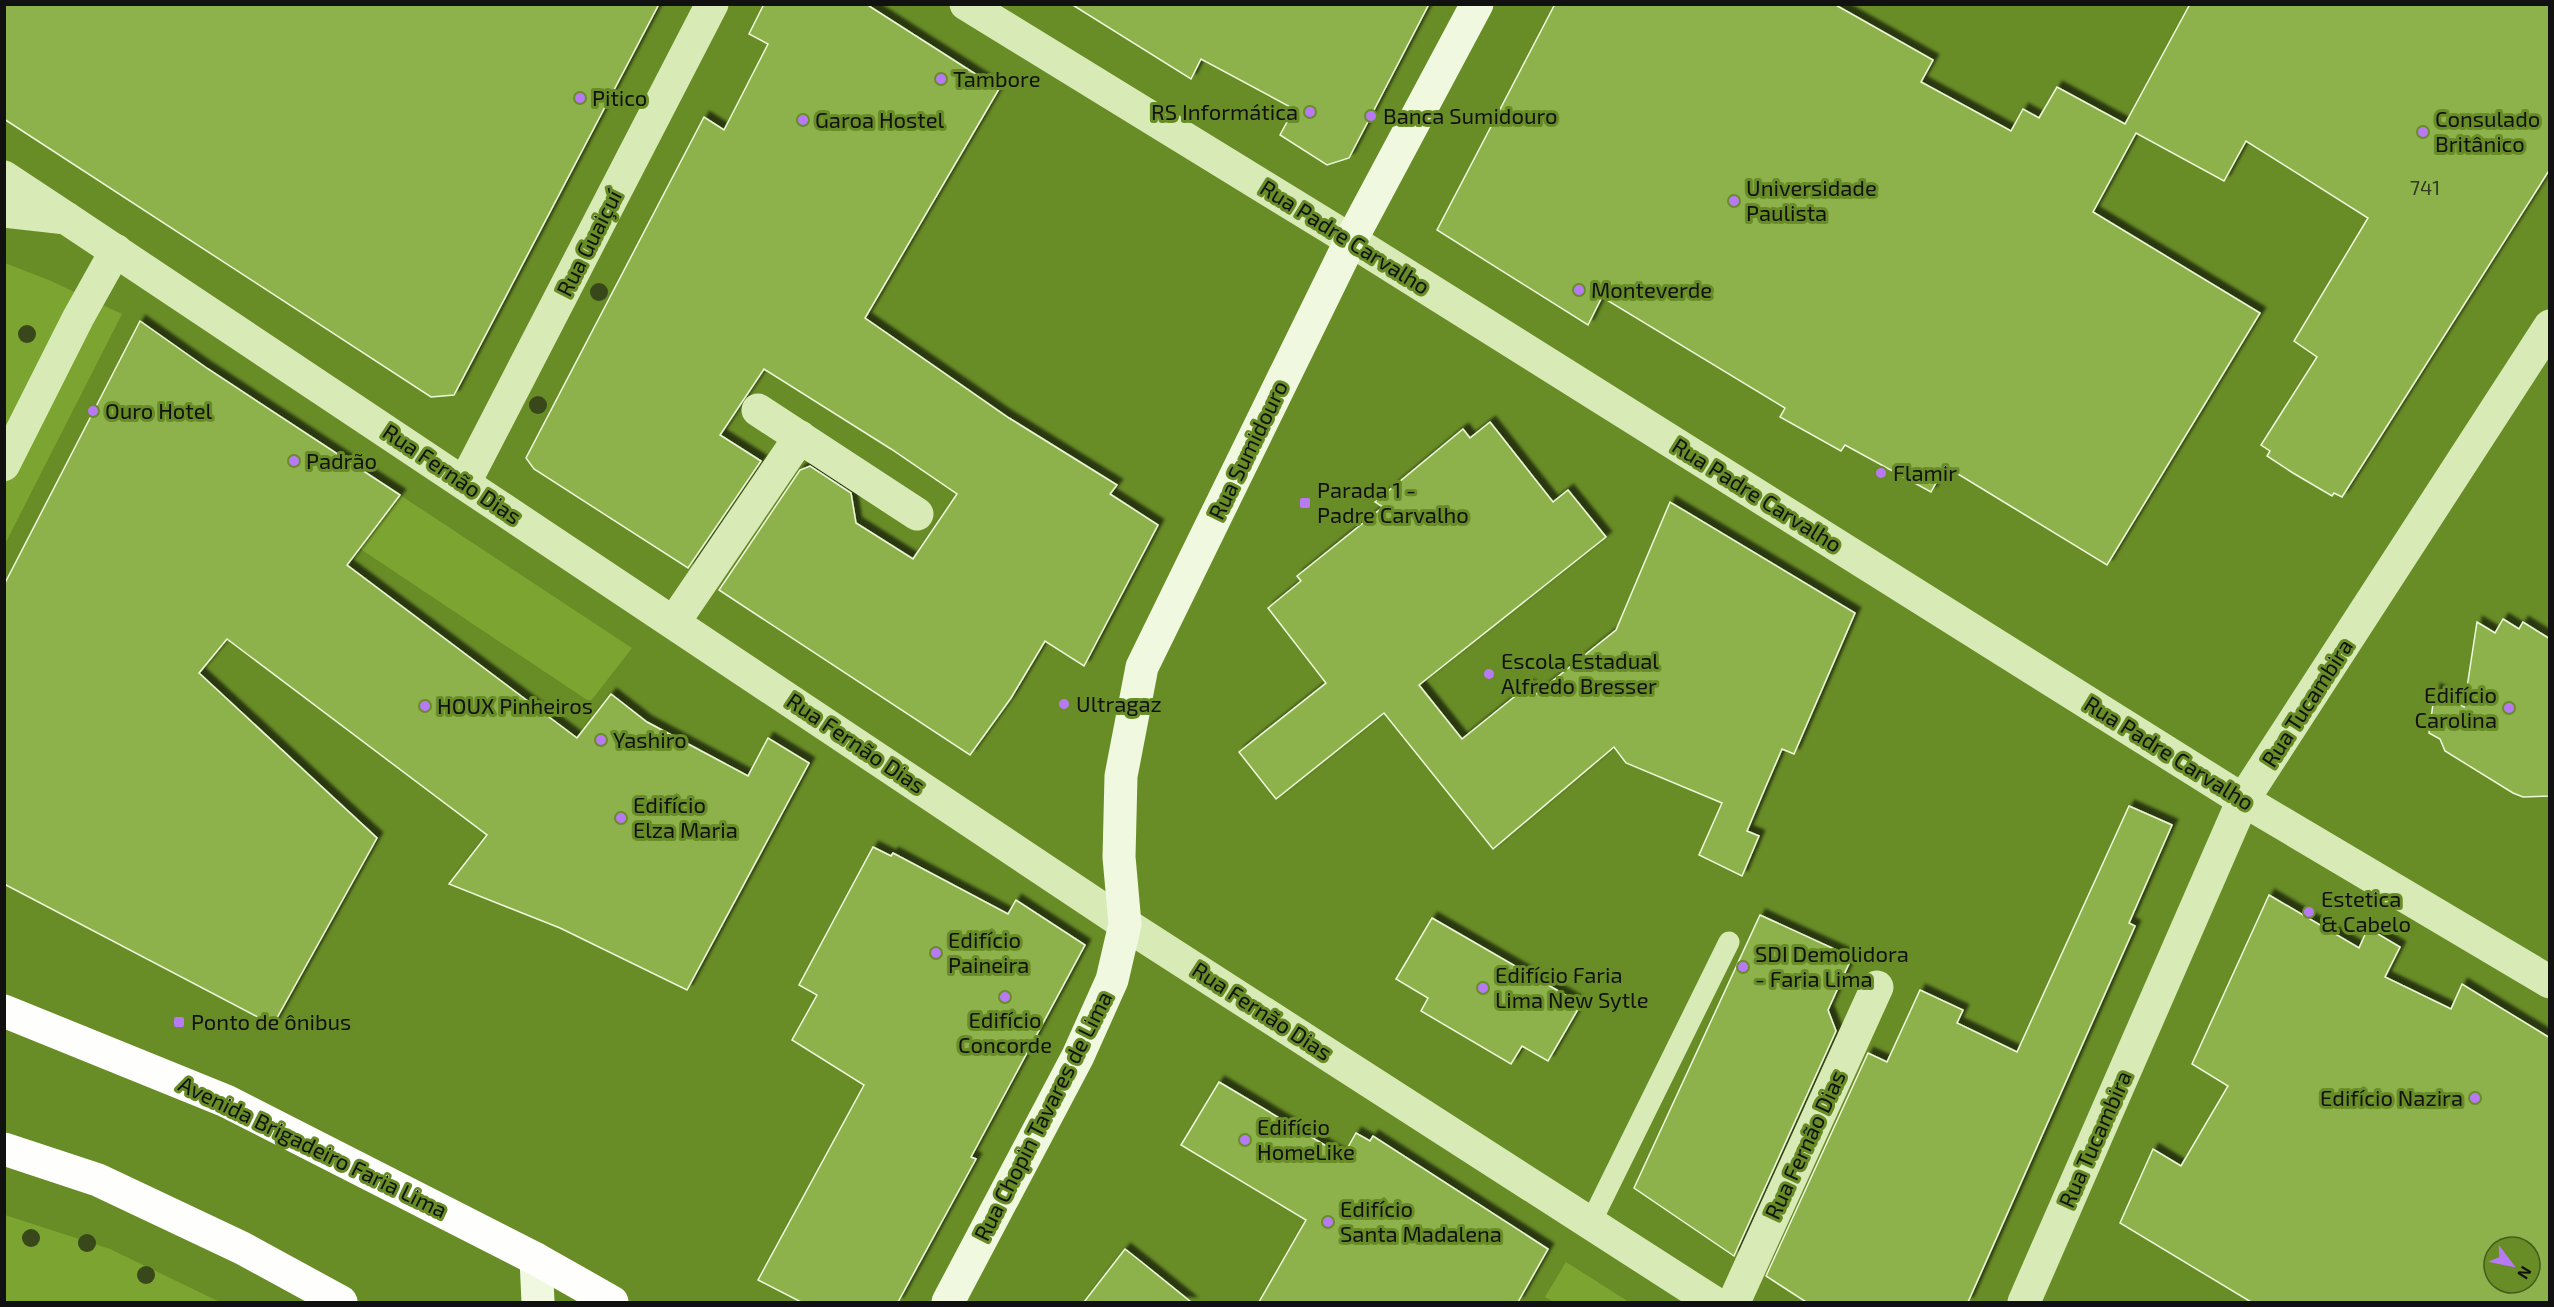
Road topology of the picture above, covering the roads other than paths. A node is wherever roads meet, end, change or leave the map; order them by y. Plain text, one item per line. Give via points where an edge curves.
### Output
1 (712, 4) edge
2 (966, 4) edge
3 (1477, 4) edge
4 (4, 177) edge
5 (4, 210) edge
6 (66, 218) junction
7 (1351, 240) junction
8 (116, 250) junction
9 (2550, 326) edge
10 (758, 410) dead end
11 (800, 437) junction
12 (4, 465) edge
13 (465, 482) junction
14 (917, 514) dead end
15 (674, 622) junction
16 (2243, 800) junction
17 (1125, 924) junction
18 (1729, 942) dead end
19 (2550, 982) edge
20 (1877, 987) dead end
21 (4, 1011) edge
22 (4, 1149) edge
23 (1591, 1222) junction
24 (536, 1259) junction
25 (341, 1302) edge
26 (538, 1302) edge
27 (612, 1302) edge
28 (948, 1302) edge
29 (1713, 1302) edge
30 (1734, 1302) edge
31 (2024, 1302) edge

1 - 13 street, Rua Guaiçuí
2 - 7 street, Rua Padre Carvalho
3 - 7 main road, Rua Sumidouro
4 - 6 street, Rua Fernão Dias
5 - 6 street
6 - 8 street, Rua Fernão Dias
7 - 16 street, Rua Padre Carvalho
7 - 17 main road, Rua Sumidouro via 1142,667 1121,776 1119,857
8 - 12 street
8 - 13 street, Rua Fernão Dias
9 - 16 street, Rua Tucambira
10 - 11 street
11 - 14 street
11 - 15 street
13 - 15 street, Rua Fernão Dias
15 - 17 street, Rua Fernão Dias
16 - 19 street, Rua Padre Carvalho
16 - 31 street, Rua Tucambira
17 - 23 street, Rua Fernão Dias
17 - 28 main road, Rua Chopin Tavares de Lima via 1112,980 1078,1056
18 - 23 lane
20 - 30 street, Rua Fernão Dias
21 - 24 highway, Avenida Brigadeiro Faria Lima via 226,1101
22 - 25 highway via 99,1180 242,1248
23 - 29 street, Rua Fernão Dias
24 - 26 main road
24 - 27 highway, Avenida Brigadeiro Faria Lima

